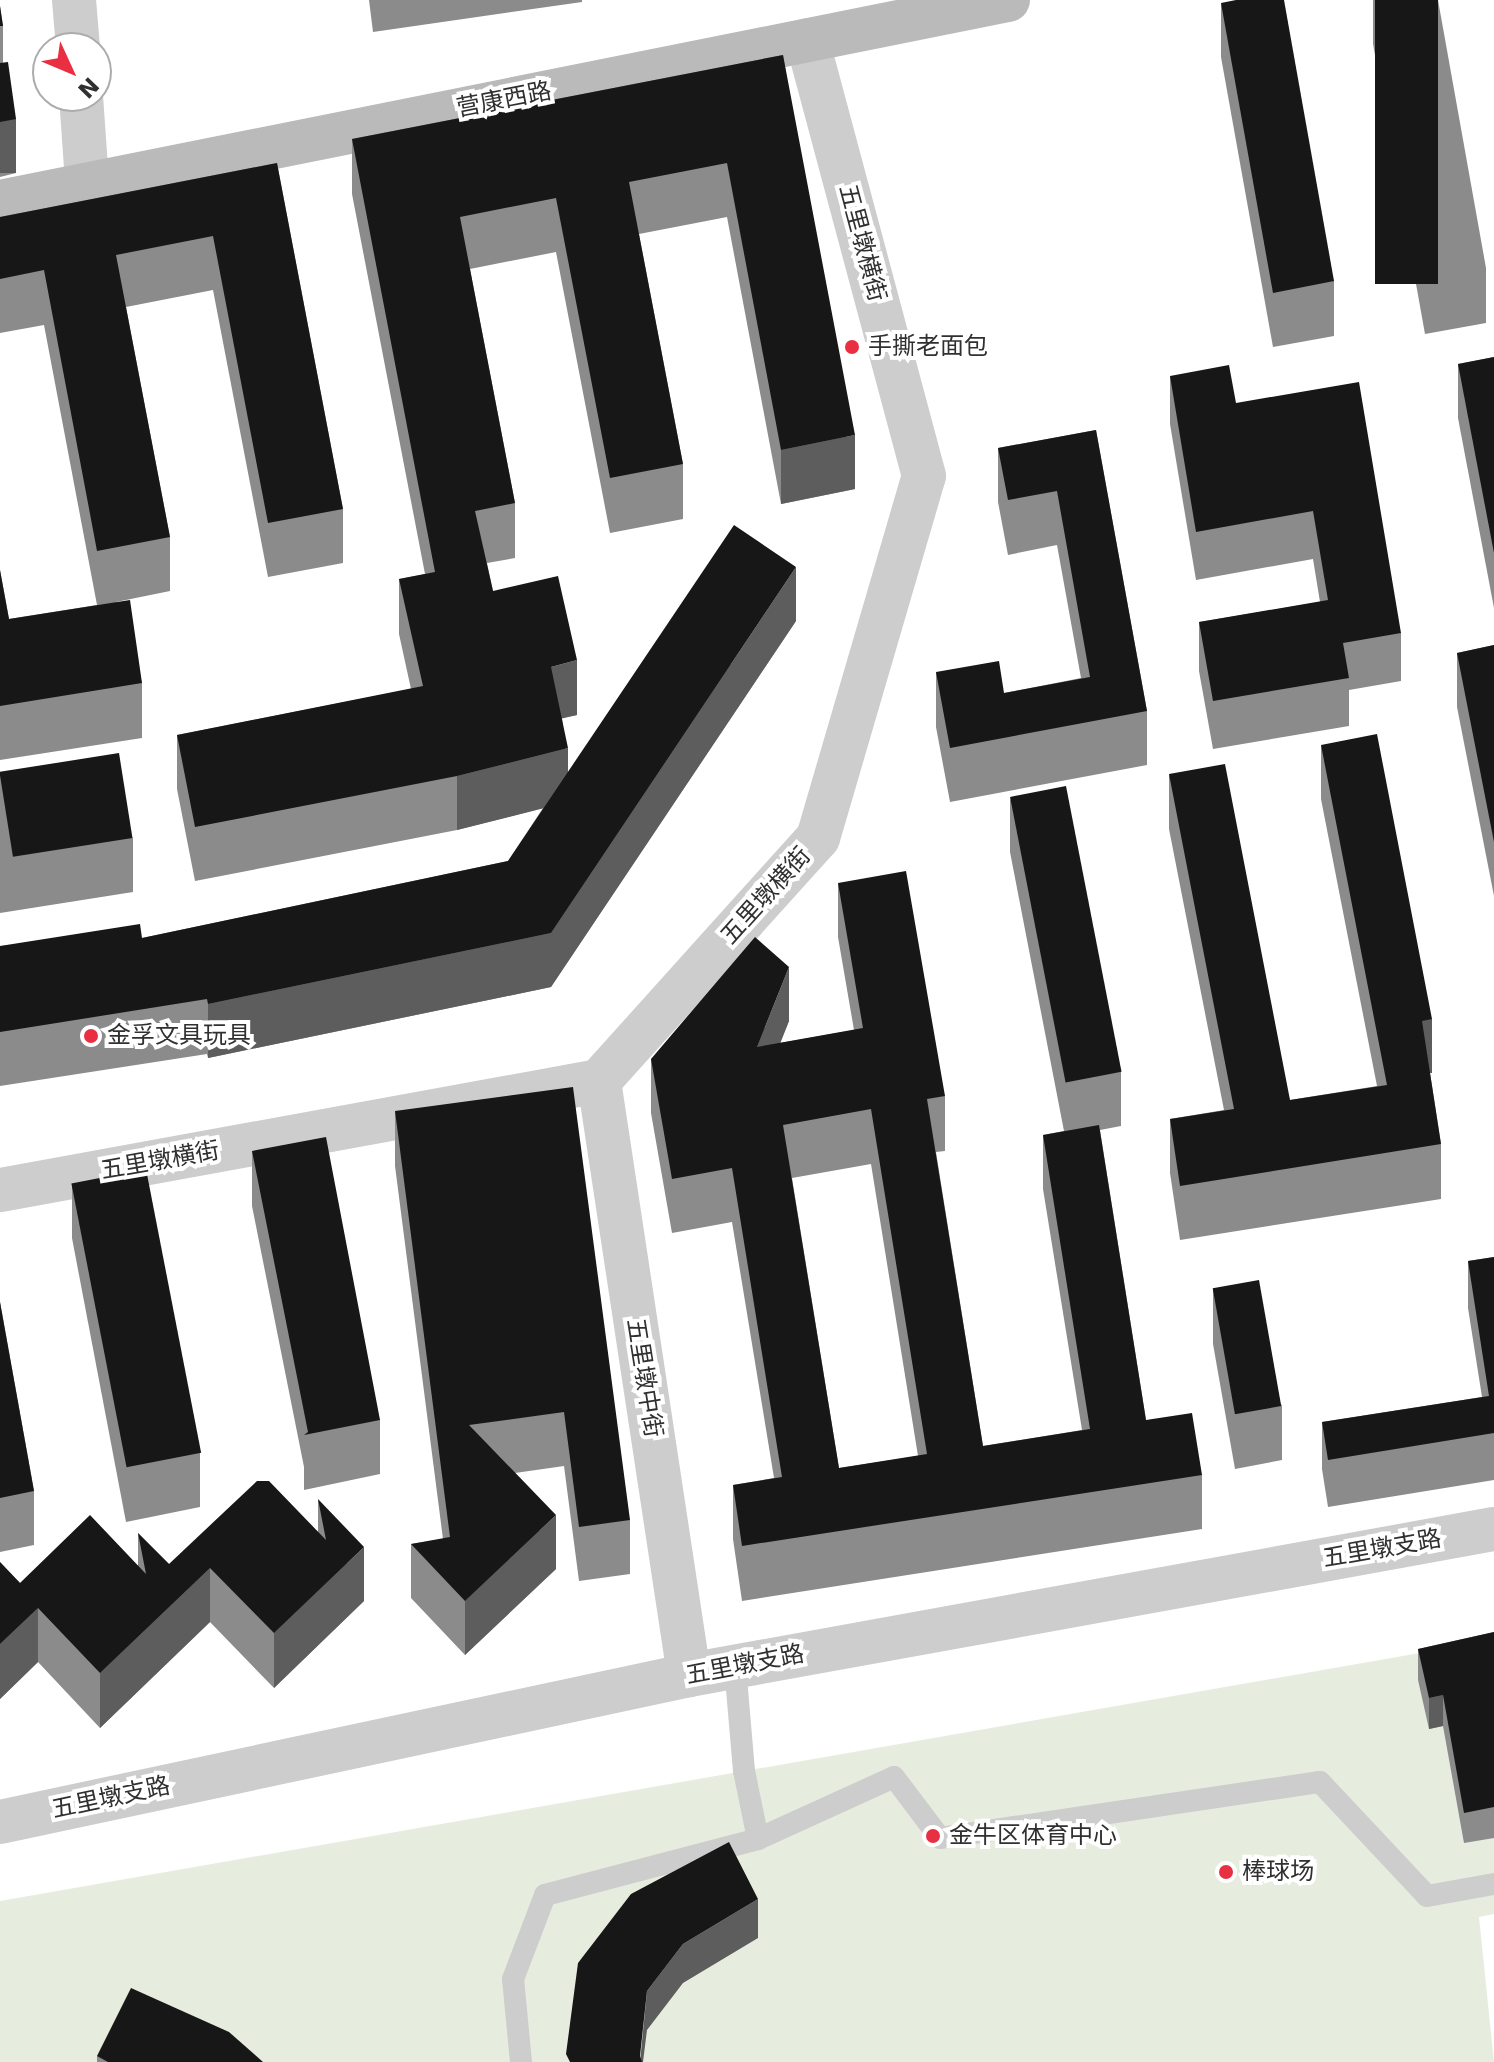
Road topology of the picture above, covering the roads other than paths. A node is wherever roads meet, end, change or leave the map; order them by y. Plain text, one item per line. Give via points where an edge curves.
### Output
1 (74, 0) edge
2 (1008, 0) edge
3 (77, 32) edge
4 (807, 40) junction
5 (82, 112) edge
6 (87, 182) junction
7 (0, 202) edge
8 (599, 1081) junction
9 (0, 1190) edge
10 (1494, 1529) edge
11 (735, 1666) junction
12 (689, 1675) junction
13 (0, 1822) edge
14 (758, 1839) junction
15 (1494, 1884) edge
16 (521, 2062) edge

1 - 3 street
2 - 4 street, 营康西路
4 - 6 street, 营康西路
4 - 8 street, 五里墩横街 via 924,476 818,838
5 - 6 street
6 - 7 street, 营康西路
8 - 9 street, 五里墩横街
8 - 12 street, 五里墩中街
10 - 11 street, 五里墩支路
11 - 12 street, 五里墩支路
11 - 14 lane via 744,1771
12 - 13 street, 五里墩支路
14 - 15 lane via 894,1777 940,1838 1320,1782 1427,1896
14 - 16 lane via 545,1895 513,1979

